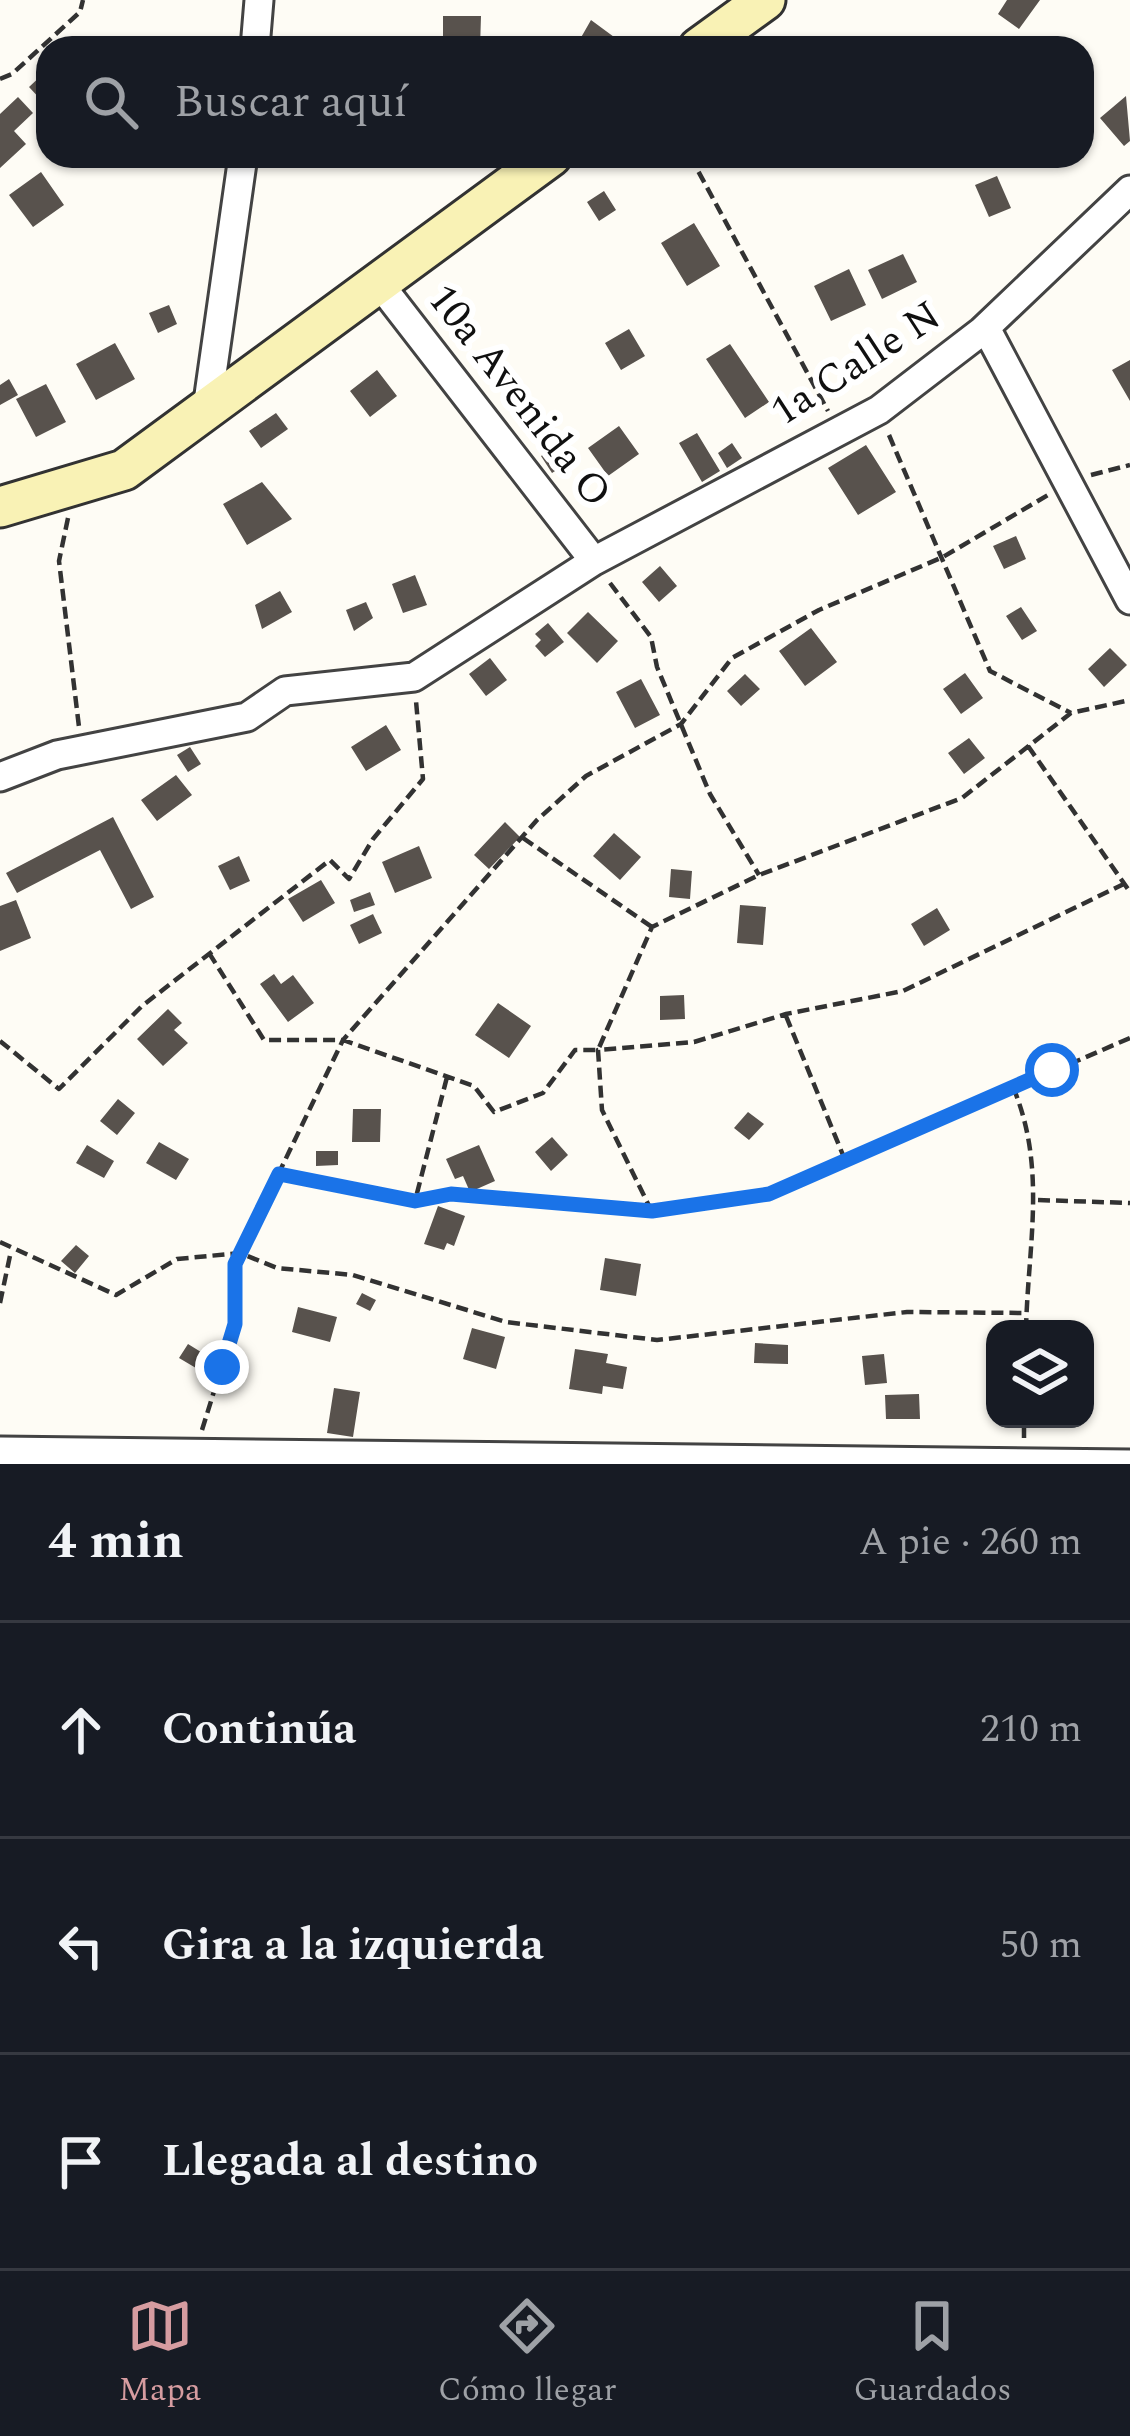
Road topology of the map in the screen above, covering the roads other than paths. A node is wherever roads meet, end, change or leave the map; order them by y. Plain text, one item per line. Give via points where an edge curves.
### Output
1 (259, 0) edge
2 (765, 0) edge
3 (256, 36) edge
4 (716, 36) edge
5 (241, 168) edge
6 (535, 168) edge
7 (1130, 190) edge
8 (378, 282) junction
9 (986, 328) junction
10 (207, 409) junction
11 (0, 507) edge
12 (594, 561) junction
13 (1130, 600) edge
14 (0, 777) edge
15 (0, 1451) edge
16 (1130, 1464) edge

1 - 3 street
2 - 4 street
5 - 10 street
6 - 8 street
7 - 9 street, 1a Calle N
8 - 10 street
8 - 12 street, 10a Avenida O
9 - 12 street, 1a Calle N via 879,410
9 - 13 street
10 - 11 street via 124,470
12 - 14 street, 1a Calle N via 414,677 285,691 247,718 82,750
15 - 16 street

